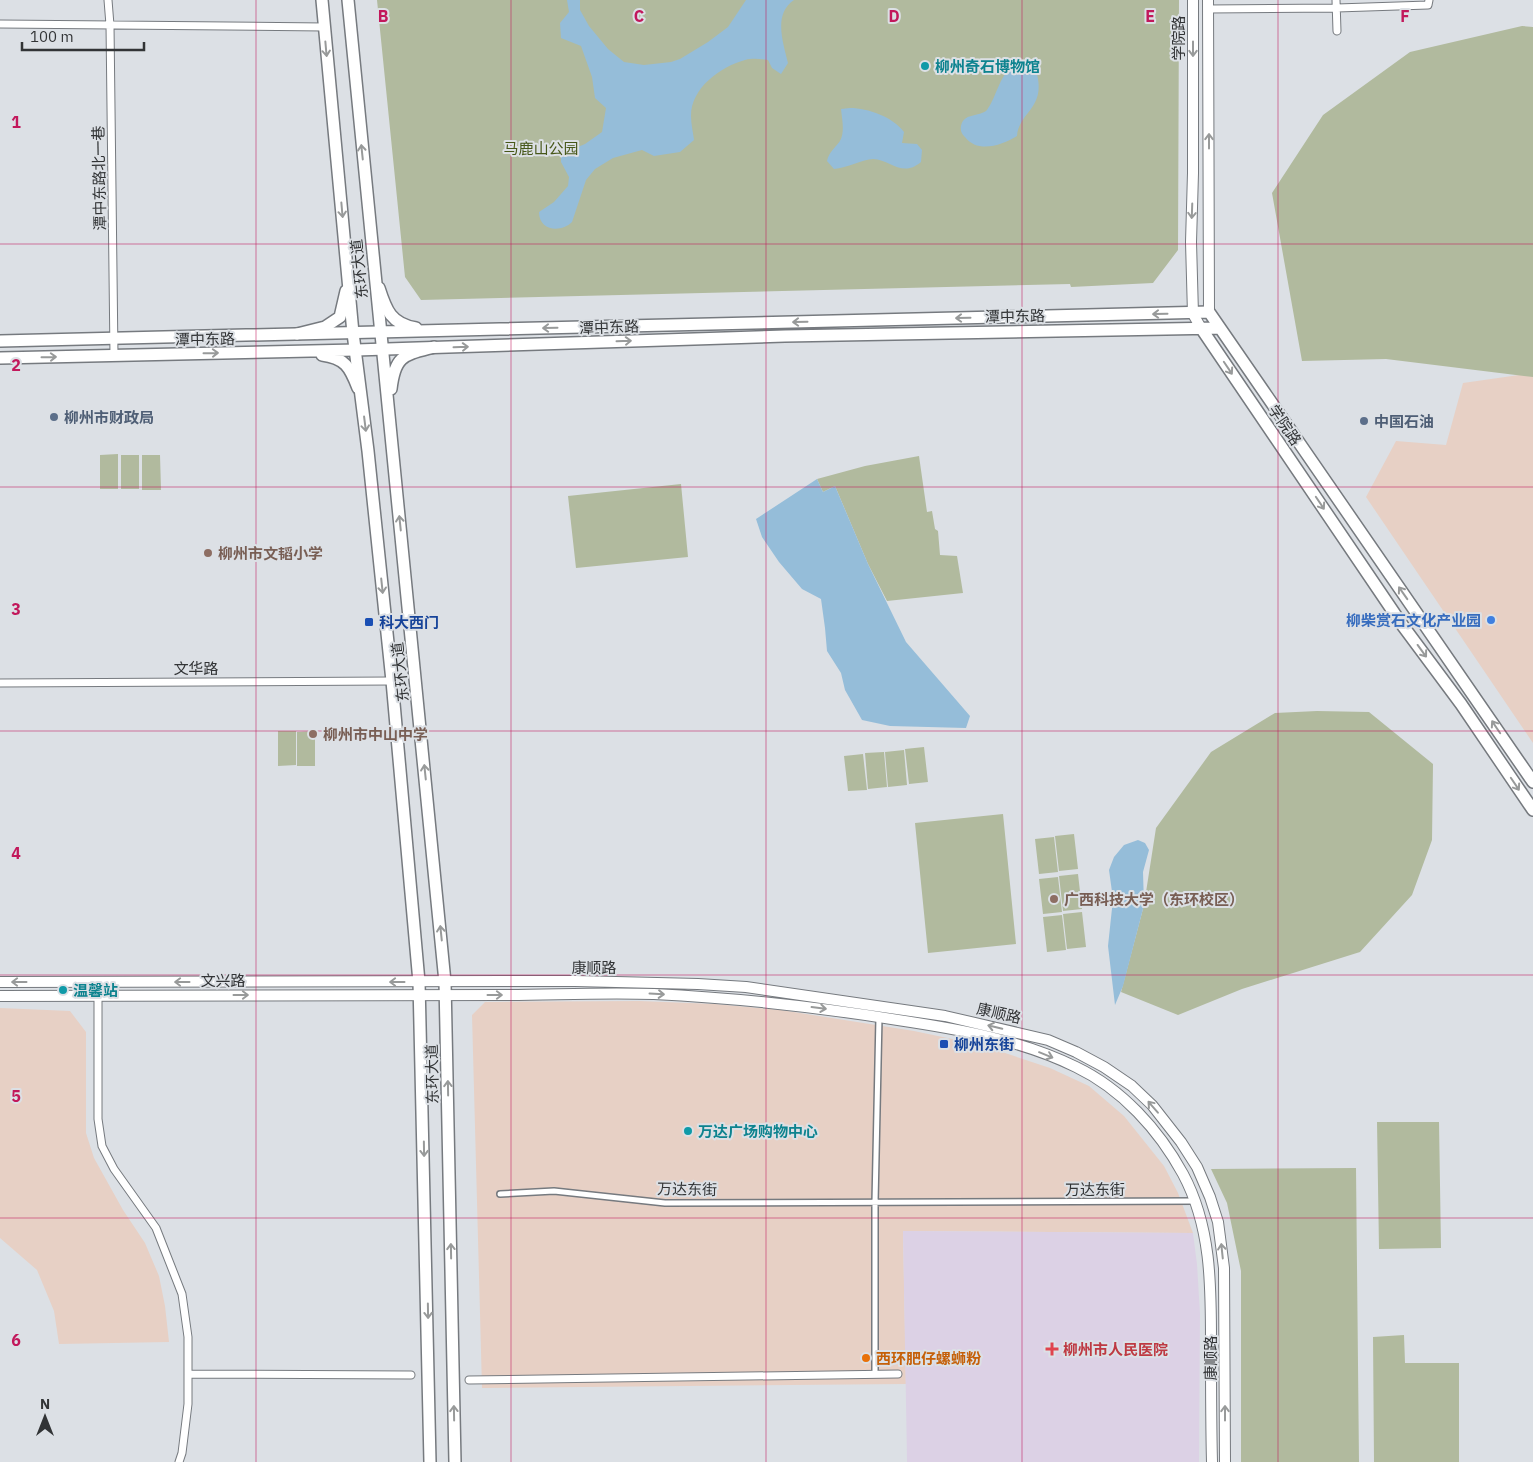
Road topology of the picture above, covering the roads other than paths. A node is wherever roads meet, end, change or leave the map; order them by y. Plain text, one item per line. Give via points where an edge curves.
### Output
1 (108, 0) edge
2 (322, 0) edge
3 (348, 0) edge
4 (1193, 0) edge
5 (1429, 0) edge
6 (1208, 4) edge
7 (1336, 4) edge
8 (0, 24) edge
9 (110, 25) junction
10 (324, 27) junction
11 (1337, 31) dead end
12 (348, 272) junction
13 (374, 276) junction
14 (1209, 312) junction
15 (1193, 314) junction
16 (1201, 328) junction
17 (1220, 328) junction
18 (435, 331) junction
19 (380, 332) junction
20 (354, 333) junction
21 (297, 334) junction
22 (114, 338) junction
23 (0, 341) edge
24 (434, 347) junction
25 (382, 349) junction
26 (356, 350) junction
27 (300, 352) junction
28 (114, 356) junction
29 (0, 358) edge
30 (362, 398) junction
31 (389, 411) junction
32 (392, 681) junction
33 (0, 683) edge
34 (1533, 782) edge
35 (1533, 810) edge
36 (0, 982) edge
37 (419, 982) junction
38 (445, 982) junction
39 (420, 995) junction
40 (446, 995) junction
41 (0, 996) edge
42 (98, 996) junction
43 (879, 1017) junction
44 (500, 1194) dead end
45 (1196, 1201) junction
46 (875, 1202) junction
47 (188, 1374) junction
48 (875, 1374) junction
49 (898, 1374) dead end
50 (411, 1375) dead end
51 (469, 1380) dead end
52 (179, 1462) edge
53 (430, 1462) edge
54 (455, 1462) edge
55 (1212, 1462) edge
56 (1225, 1462) edge

1 - 9 street, 潭中东路北一巷
2 - 10 main road, 东环大道
13 -> 3 main road, 东环大道
4 -> 15 main road, 学院路
5 - 7 street via 1428,5
6 - 7 street
14 -> 6 main road, 学院路
7 - 11 street
8 - 9 street
9 - 10 street
9 - 22 street, 潭中东路北一巷
10 -> 12 main road, 东环大道
12 - 20 main road, 东环大道
12 - 21 main road via 340,317 325,327
13 - 18 main road via 385,308 395,320 408,327
13 - 19 main road, 东环大道
14 - 15 main road, 潭中东路
14 - 17 main road, 学院路
15 - 16 main road, 学院路
15 -> 18 main road, 潭中东路
16 - 17 main road, 潭中东路
24 -> 16 main road, 潭中东路
16 -> 35 main road, 学院路
34 -> 17 main road, 学院路
18 - 19 main road, 潭中东路
19 - 20 main road, 潭中东路
19 - 25 main road, 东环大道
20 - 21 main road, 潭中东路
20 - 26 main road, 东环大道
21 - 22 main road, 潭中东路
22 - 23 main road, 潭中东路
22 - 28 street, 潭中东路北一巷
24 - 25 main road, 潭中东路
24 - 31 main road via 409,354 397,363 392,375
25 - 26 main road, 潭中东路
25 - 31 main road, 东环大道
26 - 27 main road, 潭中东路
26 - 30 main road, 东环大道
28 -> 27 main road, 潭中东路
27 - 30 main road via 327,355 345,362
29 -> 28 main road, 潭中东路
30 -> 32 main road, 东环大道
38 -> 31 main road, 东环大道
32 - 33 street, 文华路
32 - 37 main road, 东环大道
37 -> 36 main road, 文兴路
37 - 38 main road, 文兴路
37 - 39 main road, 东环大道
38 - 40 main road, 东环大道
56 -> 38 main road, 康顺路 via 1225,1295 1218,1222 1197,1167 1180,1142 1152,1105 1104,1067 1048,1040 1012,1030 945,1016 746,987 645,982
39 - 40 main road, 文兴路
42 -> 39 main road, 文兴路
39 -> 53 main road, 东环大道
40 -> 43 main road, 康顺路 via 649,994 776,1002
54 -> 40 main road, 东环大道
41 - 42 main road, 文兴路
42 - 47 street via 98,1119 102,1146 114,1169 156,1228 171,1264 182,1294 188,1337
43 -> 45 main road, 康顺路 via 990,1037 1078,1067 1138,1111 1182,1172
43 - 46 street
44 - 46 street, 万达东街 via 562,1192 666,1203
45 - 46 street, 万达东街
45 - 55 main road, 康顺路 via 1211,1275
46 - 48 street
47 - 50 street
47 - 52 street via 188,1404
48 - 49 street
48 - 51 street

